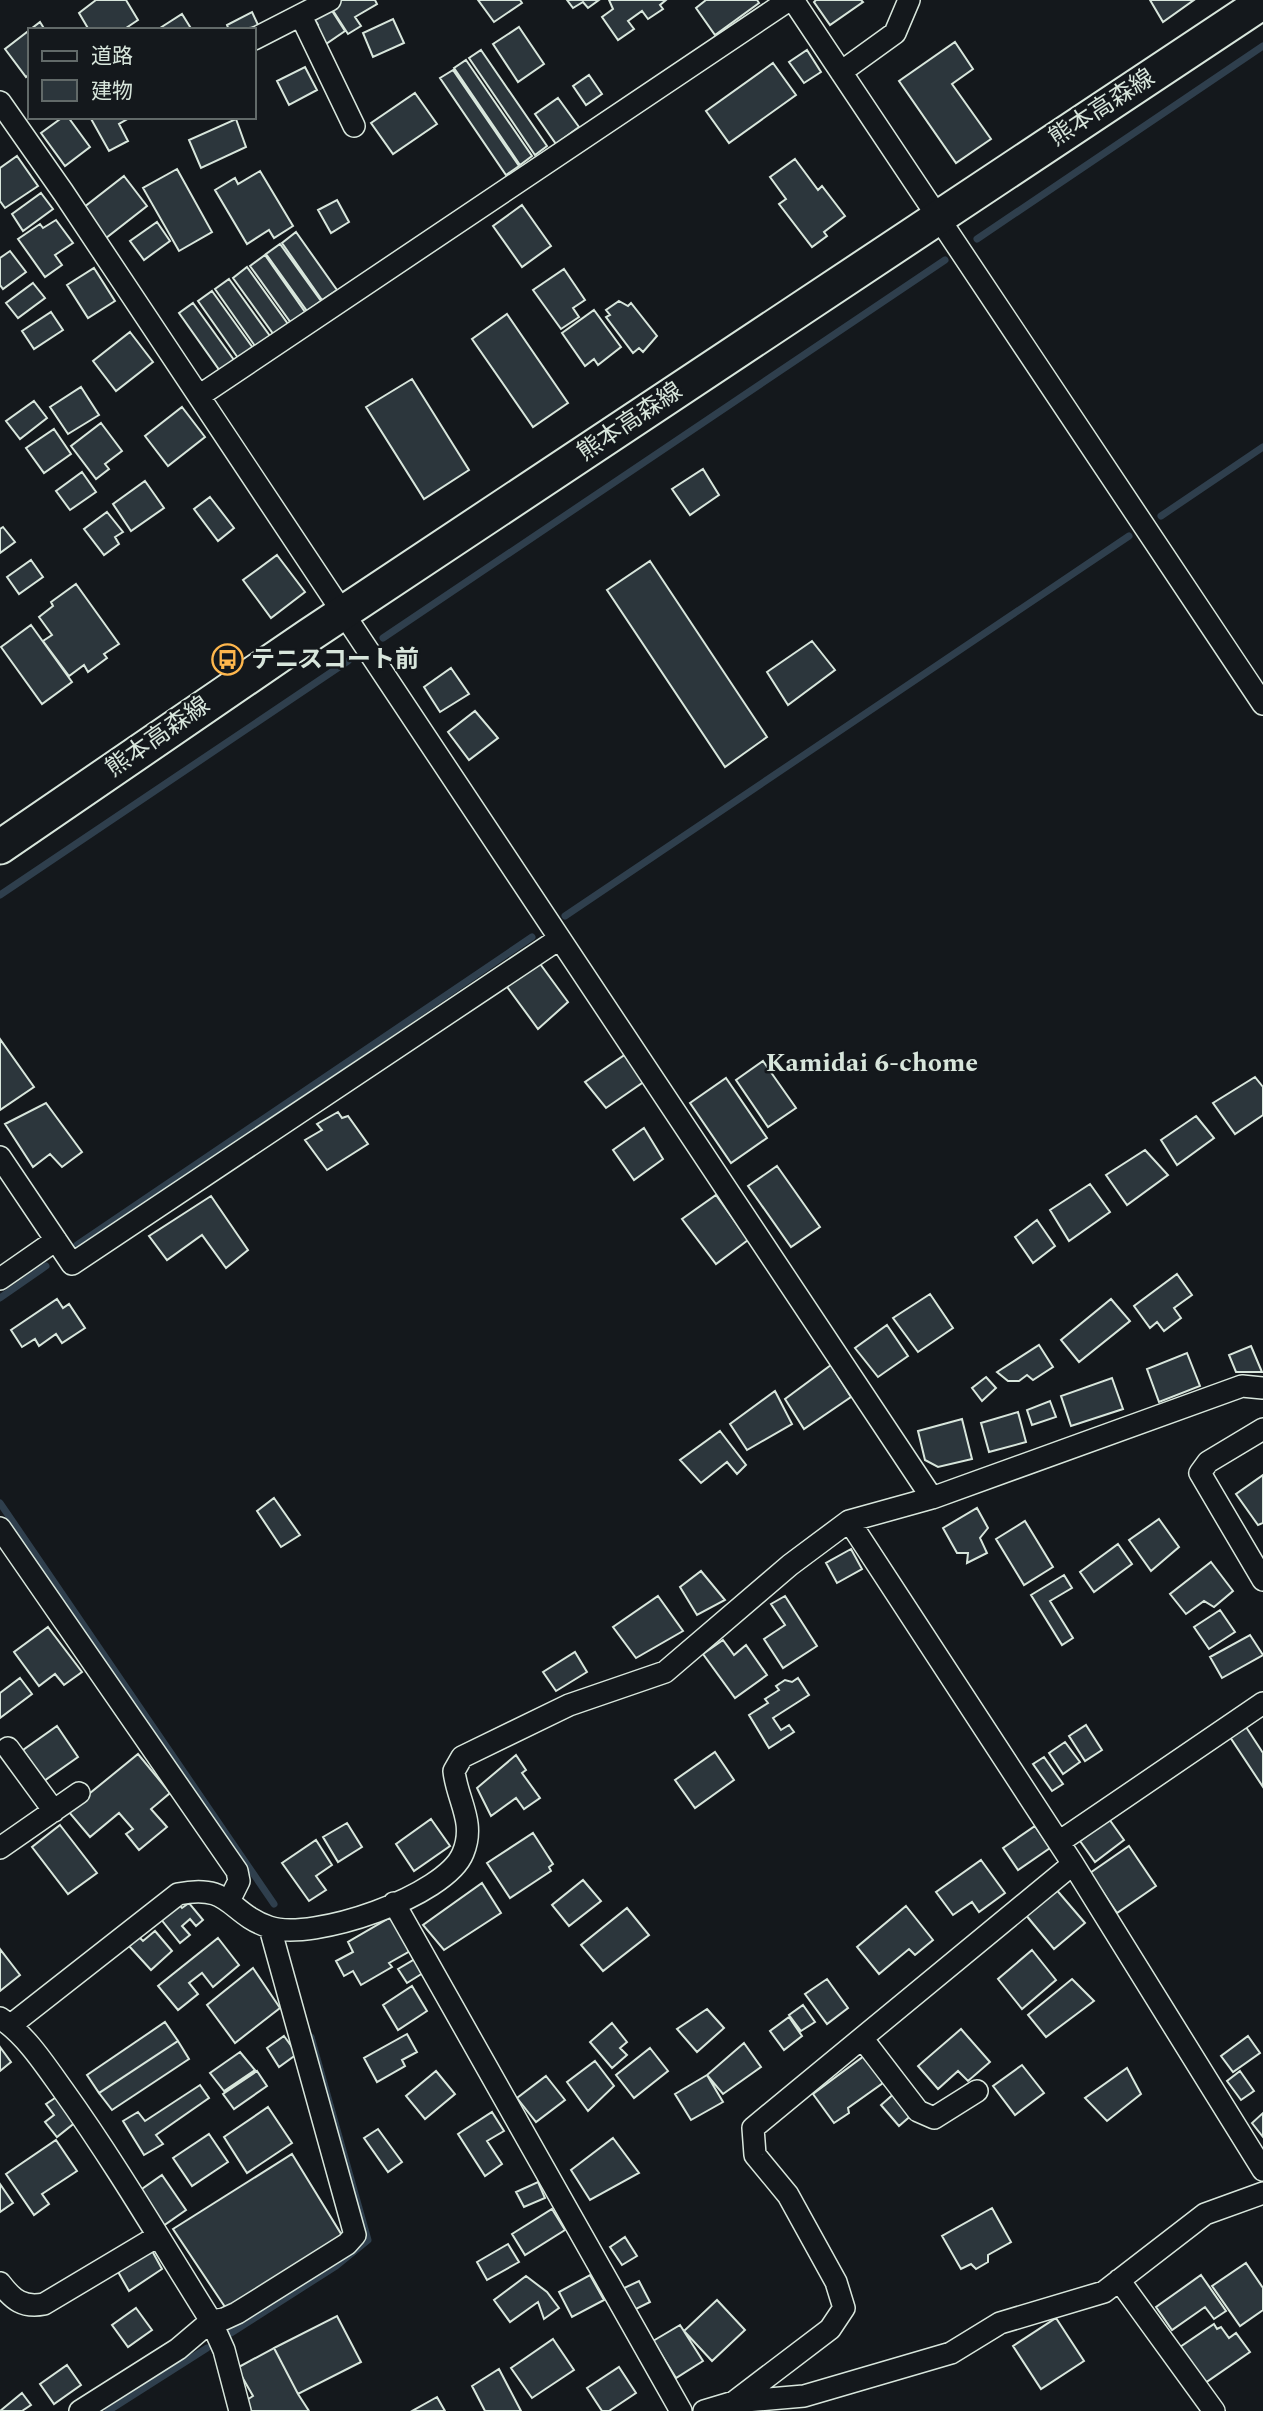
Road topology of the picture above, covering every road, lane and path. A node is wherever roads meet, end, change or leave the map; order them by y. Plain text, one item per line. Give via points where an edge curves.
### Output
1 (330, 0) edge
2 (791, 0) edge
3 (909, 0) edge
4 (1263, 2) edge
5 (301, 16) junction
6 (256, 38) edge
7 (841, 72) junction
8 (0, 102) edge
9 (354, 126) dead end
10 (939, 216) junction
11 (199, 396) junction
12 (341, 614) junction
13 (1263, 704) edge
14 (0, 847) edge
15 (559, 939) junction
16 (0, 1157) edge
17 (56, 1240) junction
18 (0, 1279) edge
19 (1263, 1388) edge
20 (1263, 1429) edge
21 (932, 1498) junction
22 (849, 1521) junction
23 (0, 1528) edge
24 (1263, 1580) edge
25 (1263, 1703) edge
26 (8, 1748) dead end
27 (79, 1793) dead end
28 (54, 1811) junction
29 (1059, 1842) junction
30 (0, 1848) edge
31 (1073, 1864) junction
32 (229, 1901) junction
33 (394, 1903) junction
34 (270, 1928) junction
35 (5, 2021) edge
36 (862, 2038) junction
37 (977, 2091) dead end
38 (1263, 2170) edge
39 (1263, 2193) edge
40 (158, 2236) junction
41 (1119, 2280) junction
42 (0, 2283) edge
43 (211, 2321) junction
44 (734, 2402) junction
45 (807, 2403) edge
46 (80, 2411) edge
47 (240, 2411) edge
48 (681, 2411) edge
49 (704, 2411) edge
50 (1214, 2411) edge

1 - 5 street
2 - 7 street
2 - 11 street
3 - 7 street via 895,33
4 - 10 main road, 熊本高森線
5 - 6 street
5 - 9 street
7 - 10 street
8 - 11 street
10 - 12 main road, 熊本高森線
10 - 13 street
11 - 12 street
12 - 14 main road, 熊本高森線
12 - 15 street
15 - 17 street via 72,1264
15 - 21 street
16 - 17 street
17 - 18 street
19 - 21 street via 1242,1386
20 - 24 street via 1208,1462 1200,1473
21 - 22 street
22 - 29 street
22 - 33 street via 665,1672 569,1705 463,1757 454,1770 468,1820 463,1854 449,1874
23 - 32 street via 237,1871 239,1881
25 - 29 street
26 - 28 street
27 - 28 street
28 - 30 street
29 - 31 street
31 - 36 street
31 - 38 street
32 - 34 street
32 - 35 street via 199,1890 171,1897
33 - 34 street via 328,1928
33 - 48 street
34 - 43 street via 355,2235 237,2313
35 - 40 street via 81,2115
36 - 37 street via 918,2111 934,2118
36 - 44 street via 753,2128 755,2155 788,2195 836,2282 844,2308 830,2329
39 - 41 street via 1205,2214
40 - 42 street via 44,2304 26,2306
40 - 43 street
41 - 45 street via 1104,2292 1000,2323 951,2353
41 - 50 street
43 - 46 street via 178,2349
43 - 47 street
44 - 45 street
44 - 49 street

